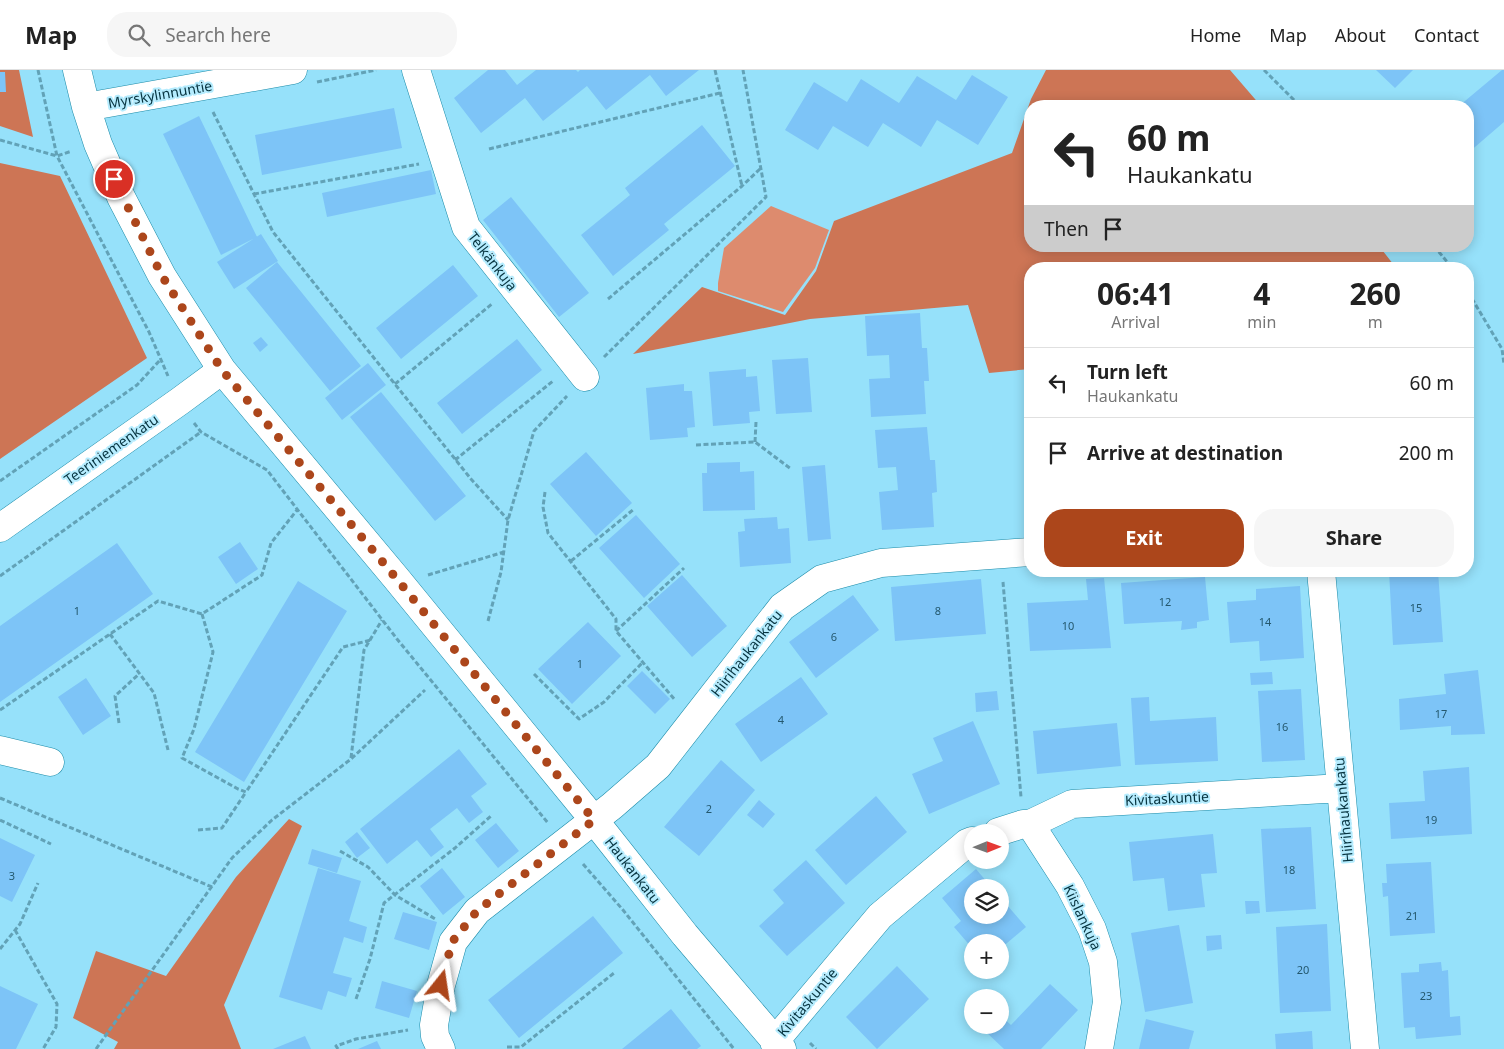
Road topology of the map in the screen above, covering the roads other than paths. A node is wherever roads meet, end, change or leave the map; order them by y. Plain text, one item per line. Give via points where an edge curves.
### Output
1 (77, 70) edge
2 (293, 70) edge
3 (416, 70) edge
4 (86, 107) junction
5 (222, 370) junction
6 (585, 377) road end
7 (0, 528) edge
8 (1024, 552) edge
9 (1323, 577) edge
10 (0, 750) edge
11 (50, 762) dead end
12 (1341, 788) junction
13 (594, 820) junction
14 (1017, 827) edge
15 (964, 846) edge
16 (778, 1045) edge
17 (441, 1049) edge
18 (1099, 1049) edge
19 (1365, 1049) edge

1 - 4 street, Haukankatu
2 - 4 street, Myrskylinnuntie
3 - 6 street, Telkänkuja via 466,227
4 - 5 street, Haukankatu via 121,197 162,276
5 - 7 street, Teeriniemenkatu
5 - 13 street, Haukankatu
8 - 13 street, Hiirihaukankatu via 881,563 822,579 782,607 658,766
9 - 12 street, Hiirihaukankatu
10 - 11 street
12 - 14 street, Kivitaskuntie via 1072,804
12 - 19 street, Hiirihaukankatu
13 - 16 street, Haukankatu
13 - 17 street, Hiirihaukankatu via 477,911 452,942 434,1025
14 - 18 street, Kiislankuja via 1070,886 1092,929 1103,962 1107,1002
15 - 16 street, Kivitaskuntie via 880,916

